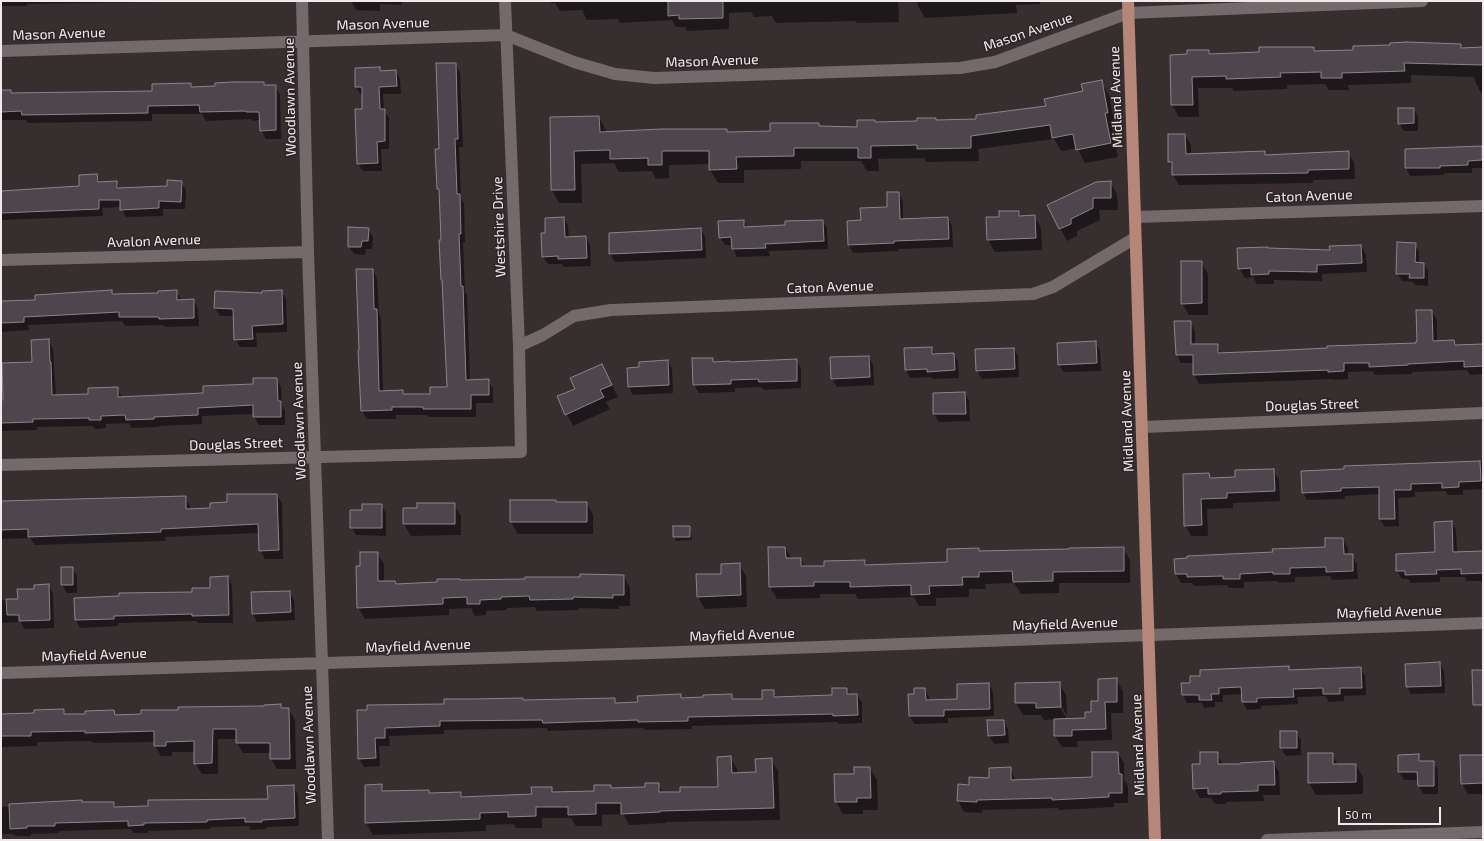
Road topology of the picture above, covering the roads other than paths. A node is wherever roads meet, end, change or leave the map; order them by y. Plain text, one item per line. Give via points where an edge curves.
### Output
1 (302, 1) edge
2 (506, 1) edge
3 (1422, 1) edge
4 (1128, 7) edge
5 (506, 35) junction
6 (304, 41) junction
7 (1, 51) edge
8 (1483, 206) edge
9 (1135, 217) junction
10 (1135, 238) junction
11 (308, 252) junction
12 (1, 260) edge
13 (519, 346) junction
14 (1483, 413) edge
15 (1143, 427) junction
16 (521, 452) joint
17 (315, 456) junction
18 (1, 466) edge
19 (1483, 623) edge
20 (1149, 636) junction
21 (321, 664) junction
22 (1, 673) edge
23 (1483, 832) edge
24 (328, 840) edge
25 (1155, 840) edge
26 (1267, 840) edge

1 - 6 street, Woodlawn Avenue
2 - 5 street, Westshire Drive
3 - 4 street, Mason Avenue
4 - 5 street, Mason Avenue via 995,62 952,68 654,78 615,74 574,62
4 - 9 main road, Midland Avenue
5 - 6 street, Mason Avenue
5 - 13 street, Westshire Drive
6 - 7 street, Mason Avenue
6 - 11 street, Woodlawn Avenue
8 - 9 street, Caton Avenue
9 - 10 main road, Midland Avenue
10 - 13 street, Caton Avenue via 1053,287 1034,294 611,310 574,316
10 - 15 main road, Midland Avenue
11 - 12 street, Avalon Avenue
11 - 17 street, Woodlawn Avenue
13 - 16 street, Westshire Drive
14 - 15 street, Douglas Street
15 - 20 main road, Midland Avenue
16 - 17 street, Douglas Street
17 - 18 street, Douglas Street
17 - 21 street, Woodlawn Avenue
19 - 20 street, Mayfield Avenue
20 - 21 street, Mayfield Avenue
20 - 25 main road, Midland Avenue
21 - 22 street, Mayfield Avenue
21 - 24 street, Woodlawn Avenue
23 - 26 street

